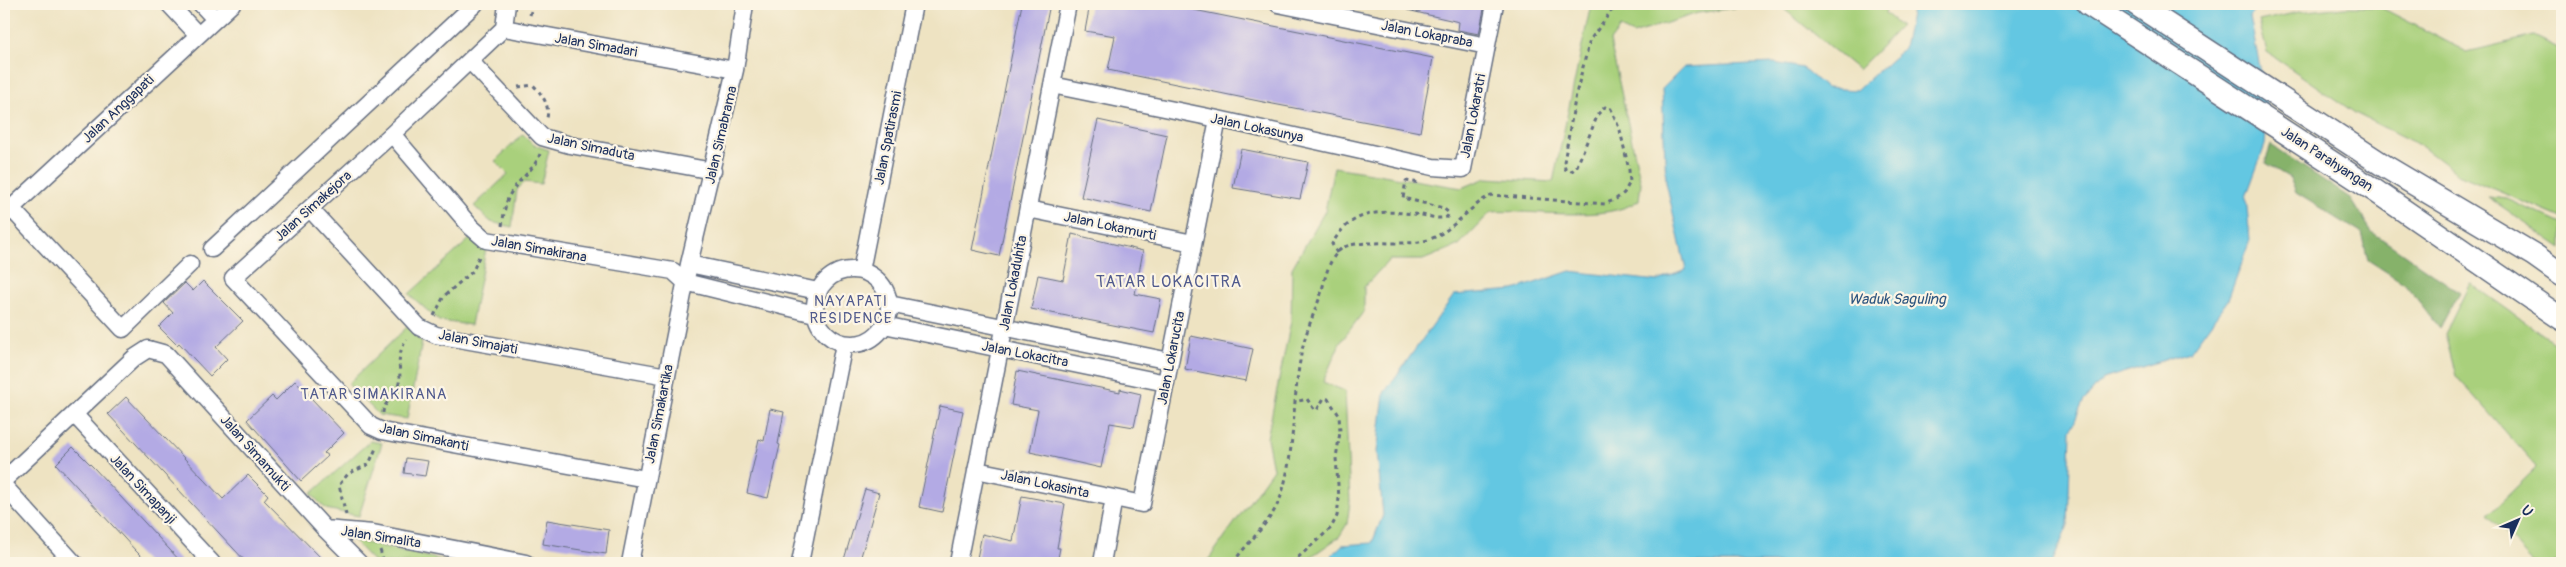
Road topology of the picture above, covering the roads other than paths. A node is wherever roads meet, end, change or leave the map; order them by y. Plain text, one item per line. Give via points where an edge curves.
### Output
1 (169, 4) edge
2 (201, 4) edge
3 (232, 4) edge
4 (475, 4) edge
5 (507, 4) edge
6 (745, 4) edge
7 (914, 4) edge
8 (1068, 4) edge
9 (1278, 4) edge
10 (1495, 4) edge
11 (2088, 4) edge
12 (2136, 4) edge
13 (215, 19) junction
14 (504, 28) junction
15 (198, 35) junction
16 (1487, 46) junction
17 (470, 61) junction
18 (735, 70) junction
19 (1052, 86) junction
20 (1218, 119) junction
21 (392, 134) junction
22 (1463, 169) joint
23 (713, 171) junction
24 (310, 209) junction
25 (1028, 209) junction
26 (7, 211) edge
27 (1193, 243) junction
28 (212, 249) dead end
29 (190, 264) dead end
30 (689, 264) junction
31 (861, 271) junction
32 (2562, 275) edge
33 (679, 277) junction
34 (234, 278) joint
35 (818, 291) junction
36 (889, 304) junction
37 (815, 314) junction
38 (2562, 319) edge
39 (884, 325) junction
40 (1004, 328) junction
41 (844, 344) junction
42 (1000, 349) junction
43 (1170, 361) junction
44 (667, 376) junction
45 (1166, 382) junction
46 (74, 414) junction
47 (976, 470) junction
48 (646, 479) junction
49 (4, 480) edge
50 (4, 486) edge
51 (1114, 498) junction
52 (325, 529) junction
53 (74, 563) edge
54 (212, 563) edge
55 (359, 563) edge
56 (526, 563) edge
57 (630, 563) edge
58 (800, 563) edge
59 (958, 563) edge
60 (1102, 563) edge

1 - 15 street
2 - 13 street
3 - 13 street, Jalan Anggapati
4 - 28 street
5 - 14 street
6 - 18 street, Jalan Simabrama
7 - 31 street, Jalan Spatirasmi
8 - 19 street, Jalan Lokaduhita
9 - 16 street, Jalan Lokapraba
10 - 16 street, Jalan Lokaratri
11 - 38 main road, Jalan Parahyangan via 2374,190
12 - 32 main road, Jalan Parahyangan
13 - 15 street, Jalan Anggapati
14 - 17 street
14 - 18 street, Jalan Simadari
15 - 26 street, Jalan Anggapati
16 - 22 street, Jalan Lokaratri
17 - 21 street, Jalan Simakejora
17 - 23 street, Jalan Simaduta via 542,137
18 - 23 street, Jalan Simabrama
19 - 20 street, Jalan Lokasunya
19 - 25 street, Jalan Lokaduhita
20 - 22 street, Jalan Lokasunya via 1433,167
20 - 27 street, Jalan Lokarucita
21 - 24 street, Jalan Simakejora
21 - 33 street, Jalan Simakirana via 471,227 492,241
23 - 30 street, Jalan Simabrama
24 - 34 street, Jalan Simakejora
24 - 44 street, Jalan Simajati via 419,327 436,335
25 - 27 street, Jalan Lokamurti
25 - 40 street, Jalan Lokaduhita
26 - 29 street via 123,329
27 - 43 street, Jalan Lokarucita
30 - 33 street, Jalan Simakartika
30 - 35 street
31 - 35 street via 851,270 831,276
31 - 36 street via 881,284
33 - 37 street, Jalan Simakirana
33 - 44 street, Jalan Simakartika
34 - 48 street, Jalan Simakanti via 371,426 382,431
35 - 37 street
36 - 39 street
36 - 40 street, Jalan Lokacitra
37 - 41 street via 825,333
39 - 41 street via 863,343
39 - 42 street, Jalan Lokacitra
40 - 42 street, Jalan Lokaduhita
40 - 43 street, Jalan Lokacitra
41 - 58 street
42 - 45 street, Jalan Lokacitra
42 - 47 street, Jalan Lokaduhita
43 - 45 street, Jalan Lokarucita
44 - 48 street, Jalan Simakartika
45 - 51 street, Jalan Lokarucita via 1142,504
46 - 49 street
46 - 52 street, Jalan Simamukti via 148,348 166,354
46 - 54 street, Jalan Simapanji
47 - 51 street, Jalan Lokasinta
47 - 59 street, Jalan Lokaduhita
48 - 57 street, Jalan Simakartika
50 - 53 street
51 - 60 street
52 - 55 street, Jalan Simamukti
52 - 56 street, Jalan Simalita via 351,530

